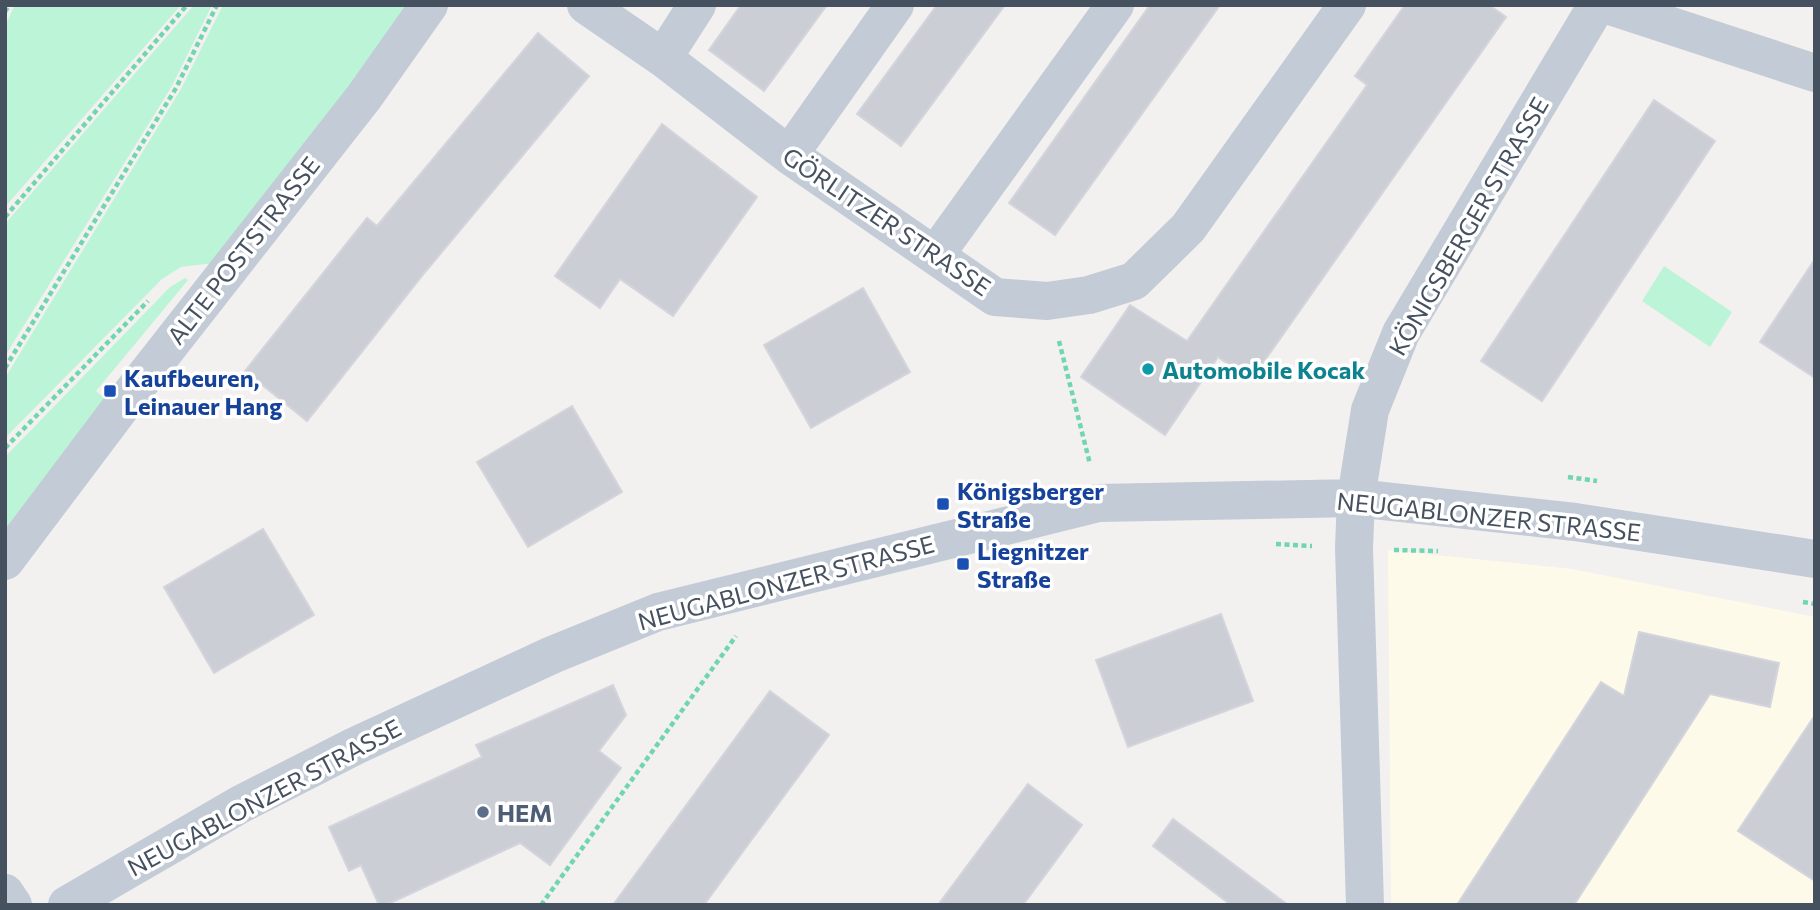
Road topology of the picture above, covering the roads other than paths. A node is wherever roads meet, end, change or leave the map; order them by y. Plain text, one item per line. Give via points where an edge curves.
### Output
1 (429, 5) edge
2 (586, 5) edge
3 (697, 5) edge
4 (895, 5) edge
5 (1115, 5) edge
6 (1347, 5) edge
7 (1597, 5) edge
8 (1607, 5) edge
9 (663, 58) junction
10 (1815, 73) edge
11 (789, 155) junction
12 (936, 254) junction
13 (1356, 498) junction
14 (1815, 559) edge
15 (5, 561) edge
16 (5, 893) edge
17 (13, 905) edge
18 (67, 905) edge
19 (1365, 905) edge

1 - 15 street, ALTE POSTSTRASSE via 364,97
2 - 9 street, GÖRLITZER STRASSE
3 - 9 street
4 - 11 street
5 - 12 street
6 - 12 street, GÖRLITZER STRASSE via 1188,228 1134,281 1089,295 1047,301 995,297
7 - 13 street, KÖNIGSBERGER STRASSE via 1401,333 1370,410
8 - 10 street
9 - 11 street, GÖRLITZER STRASSE
11 - 12 street, GÖRLITZER STRASSE
13 - 14 street, NEUGABLONZER STRASSE via 1574,522
13 - 18 street, NEUGABLONZER STRASSE via 1098,503 658,612 462,696 241,804
13 - 19 street
16 - 17 street

